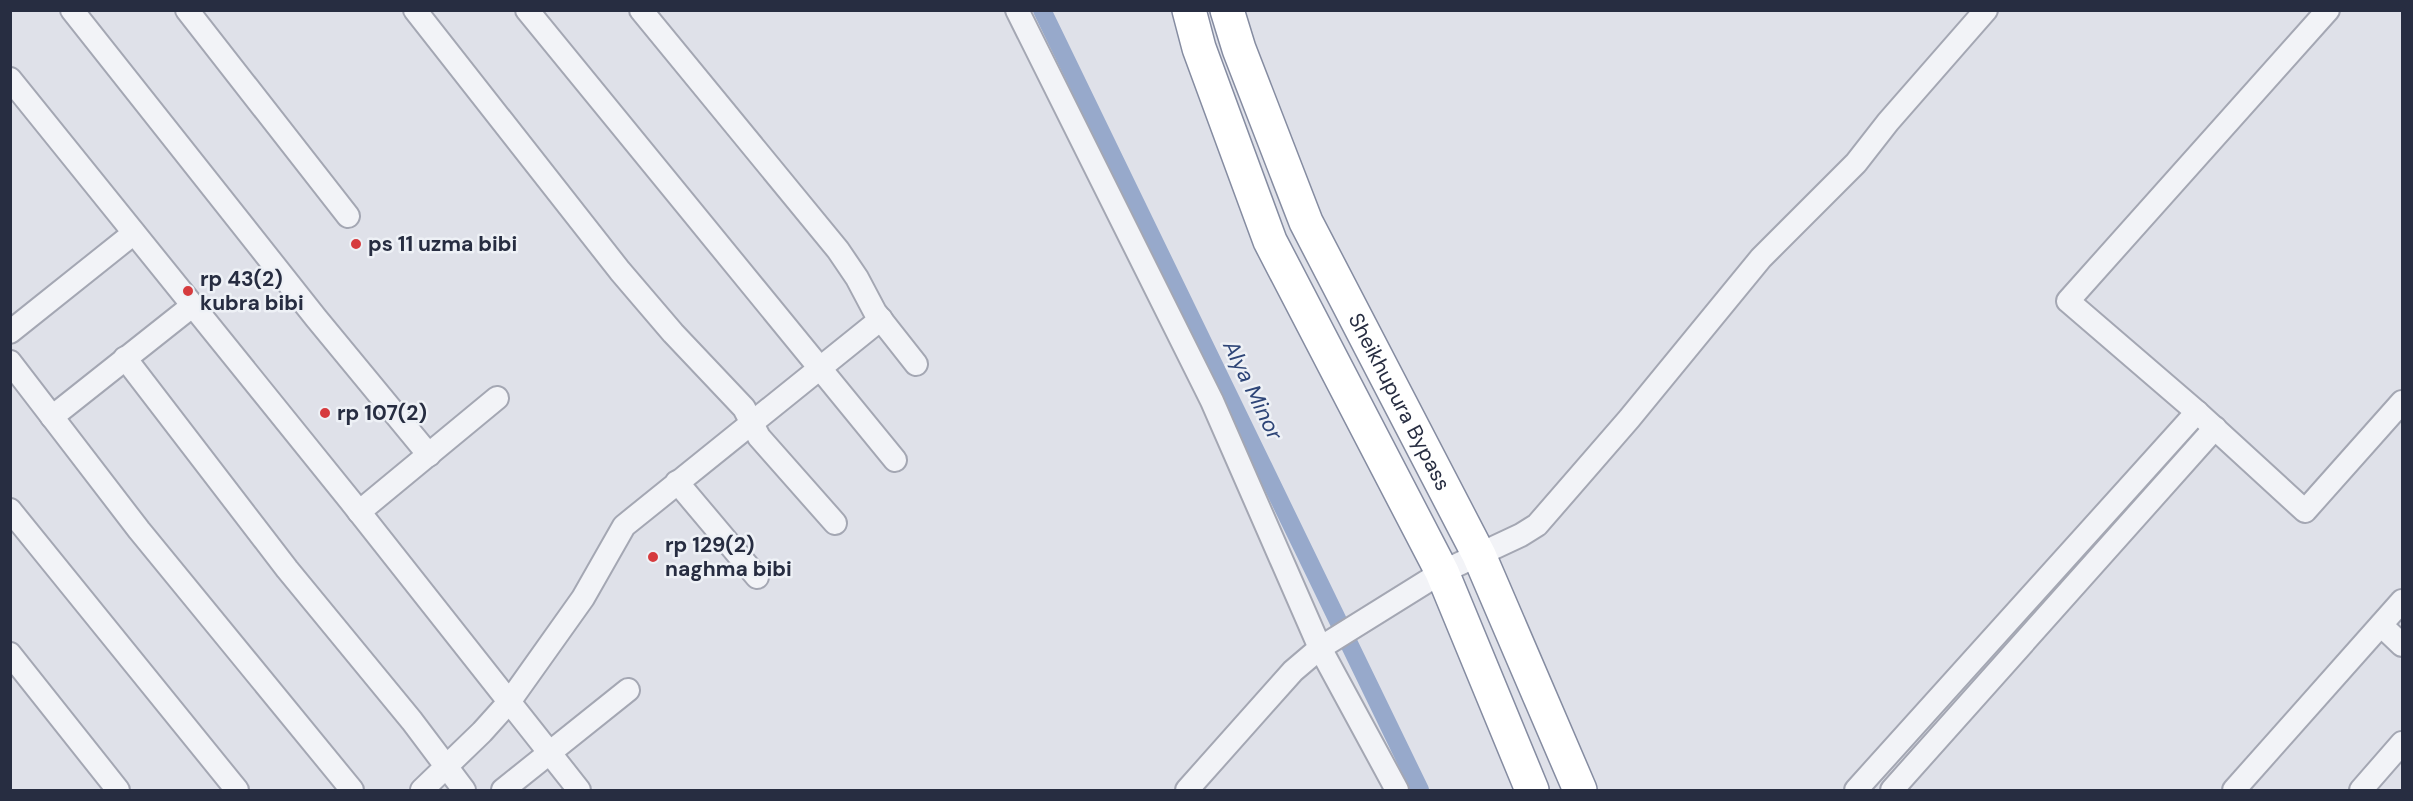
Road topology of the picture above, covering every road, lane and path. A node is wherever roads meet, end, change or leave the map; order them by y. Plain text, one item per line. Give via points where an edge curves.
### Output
1 (72, 10) edge
2 (187, 10) edge
3 (415, 10) edge
4 (527, 10) edge
5 (641, 10) edge
6 (1017, 10) edge
7 (1189, 10) edge
8 (1227, 10) edge
9 (2328, 10) edge
10 (1982, 12) edge
11 (10, 79) edge
12 (348, 216) dead end
13 (134, 233) junction
14 (192, 306) junction
15 (881, 319) junction
16 (10, 332) edge
17 (125, 358) junction
18 (10, 362) edge
19 (916, 364) dead end
20 (819, 369) junction
21 (497, 398) dead end
22 (2403, 402) edge
23 (2197, 412) junction
24 (52, 417) junction
25 (751, 422) junction
26 (2215, 428) junction
27 (429, 455) junction
28 (895, 460) dead end
29 (677, 482) junction
30 (10, 510) edge
31 (359, 512) junction
32 (835, 523) dead end
33 (1479, 555) junction
34 (1442, 572) junction
35 (757, 577) dead end
36 (2403, 601) edge
37 (2381, 626) junction
38 (2403, 645) edge
39 (1320, 648) junction
40 (10, 654) edge
41 (628, 690) dead end
42 (509, 702) junction
43 (550, 753) junction
44 (2398, 757) edge
45 (447, 767) junction
46 (118, 790) edge
47 (237, 790) edge
48 (352, 790) edge
49 (422, 790) edge
50 (464, 790) edge
51 (503, 790) edge
52 (579, 790) edge
53 (1187, 790) edge
54 (1398, 790) edge
55 (1532, 790) edge
56 (1580, 790) edge
57 (1856, 790) edge
58 (1892, 790) edge
59 (2234, 790) edge
60 (2361, 790) edge

1 - 27 street
2 - 12 street
3 - 25 street via 620,271 737,399
4 - 20 street
5 - 15 street via 838,250
6 - 39 street via 1212,401
7 - 34 highway, Sheikhupura Bypass via 1199,48 1270,241
8 - 33 highway, Sheikhupura Bypass via 1306,222
9 - 23 street via 2068,301
10 - 33 street via 1856,164 1761,258 1537,525
11 - 13 street
13 - 14 street
13 - 16 street
14 - 17 street
14 - 31 street
15 - 19 street
15 - 20 street
17 - 24 street
17 - 45 street via 286,569
18 - 24 street
20 - 25 street
20 - 28 street
21 - 27 street
22 - 26 street via 2305,512
23 - 26 street
23 - 57 street
24 - 48 street via 146,539
25 - 29 street
25 - 32 street via 759,437
26 - 58 street
27 - 31 street
29 - 35 street
29 - 42 street via 624,526 583,598
30 - 47 street
31 - 42 street
33 - 34 street
33 - 56 highway, Sheikhupura Bypass
34 - 39 street
34 - 55 highway, Sheikhupura Bypass
36 - 37 street
37 - 38 street
37 - 59 street
39 - 53 street via 1293,671
39 - 54 street
40 - 46 street
41 - 43 street
42 - 43 street
42 - 45 street
43 - 51 street
43 - 52 street
44 - 60 street
45 - 49 street
45 - 50 street

